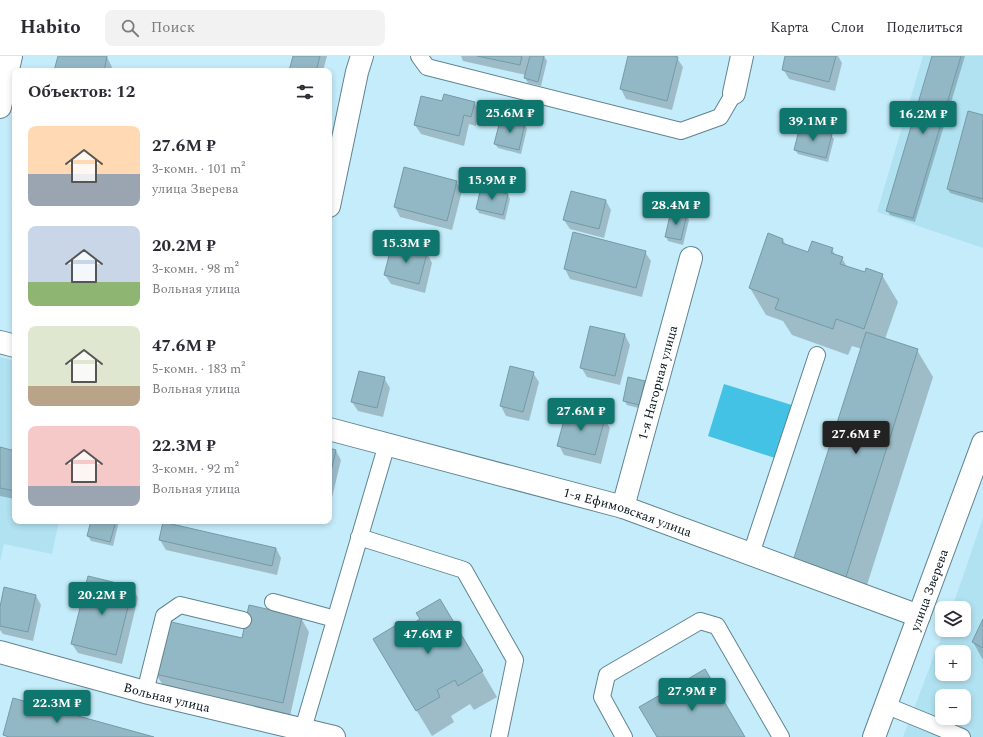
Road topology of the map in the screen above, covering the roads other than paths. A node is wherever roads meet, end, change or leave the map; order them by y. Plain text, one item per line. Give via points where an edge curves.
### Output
1 (11, 56) edge
2 (362, 56) edge
3 (418, 56) edge
4 (742, 56) edge
5 (734, 93) joint
6 (0, 107) edge
7 (332, 192) edge
8 (691, 258) dead end
9 (0, 342) edge
10 (12, 345) edge
11 (817, 356) dead end
12 (332, 430) edge
13 (983, 443) edge
14 (387, 444) junction
15 (623, 507) junction
16 (359, 537) junction
17 (751, 554) junction
18 (273, 602) dead end
19 (919, 616) junction
20 (243, 620) dead end
21 (335, 620) junction
22 (0, 652) edge
23 (144, 692) junction
24 (885, 705) junction
25 (303, 729) junction
26 (334, 737) edge
27 (499, 737) edge
28 (624, 737) edge
29 (781, 737) edge
30 (874, 737) edge
31 (962, 737) edge

1 - 6 street
2 - 7 street
3 - 5 lane via 427,67 681,131 720,117
4 - 5 street
8 - 15 street, 1-я Нагорная улица
9 - 10 street
11 - 17 lane
12 - 14 street, 1-я Ефимовская улица
13 - 19 street, улица Зверева
14 - 15 street, 1-я Ефимовская улица
14 - 16 lane
15 - 17 street, 1-я Ефимовская улица
16 - 21 lane
16 - 27 lane via 464,570 515,660
17 - 19 street, 1-я Ефимовская улица
18 - 21 lane
19 - 24 street, улица Зверева
20 - 23 lane via 180,606 164,616
21 - 25 lane
22 - 23 street, Вольная улица
23 - 25 street, Вольная улица
24 - 30 street, улица Зверева
24 - 31 lane
25 - 26 street, Вольная улица
28 - 29 lane via 602,697 607,675 700,621 718,626

